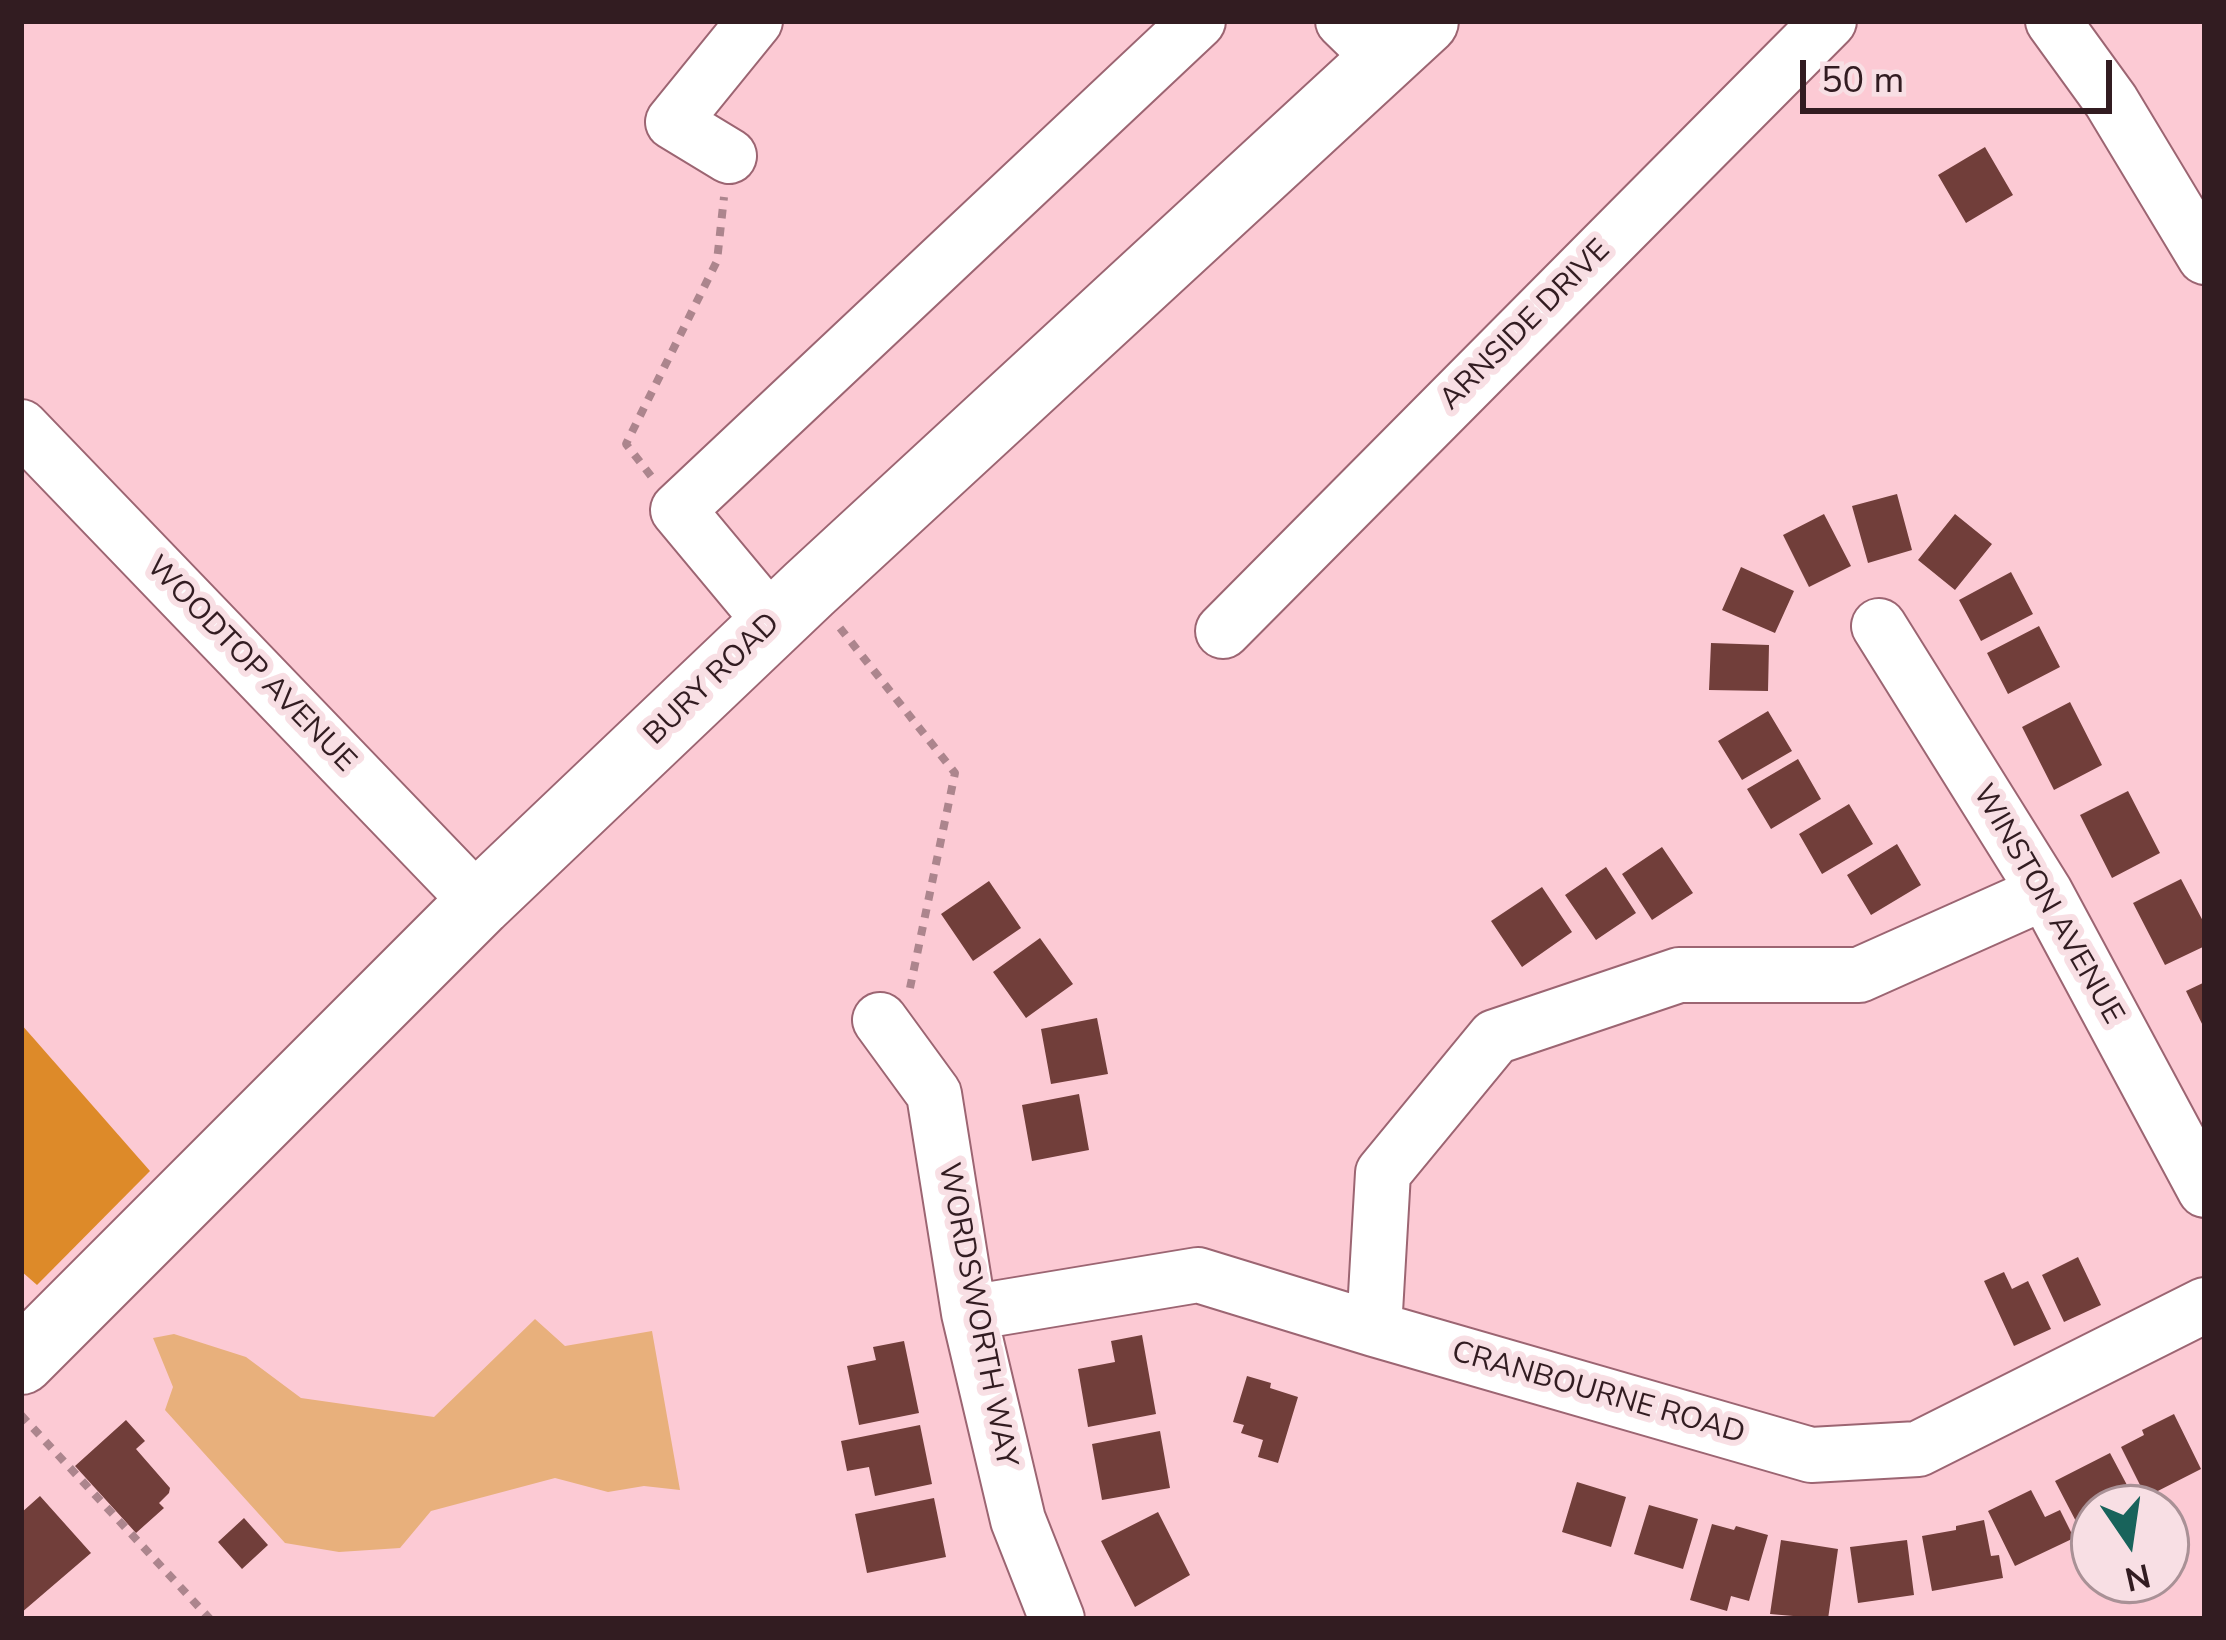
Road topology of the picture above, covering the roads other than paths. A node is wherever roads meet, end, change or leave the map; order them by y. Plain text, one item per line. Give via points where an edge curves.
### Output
1 (755, 21) edge
2 (1198, 21) edge
3 (1829, 21) edge
4 (2054, 21) edge
5 (1384, 34) edge
6 (729, 156) road end
7 (2205, 257) edge
8 (21, 427) edge
9 (791, 606) junction
10 (1879, 626) dead end
11 (1223, 631) dead end
12 (2045, 892) junction
13 (479, 903) junction
14 (889, 1033) road end
15 (2205, 1190) edge
16 (2205, 1305) edge
17 (969, 1313) junction
18 (1374, 1329) junction
19 (21, 1360) edge
20 (1057, 1619) edge

1 - 6 street via 673,122
2 - 9 street via 678,510
3 - 11 street, ARNSIDE DRIVE
4 - 7 street
5 - 9 main road, BURY ROAD
8 - 13 street, WOODTOP AVENUE
9 - 13 main road, BURY ROAD
10 - 12 street, WINSTON AVENUE
12 - 15 street, WINSTON AVENUE
12 - 18 street via 1859,975 1679,975 1495,1037 1383,1173
13 - 19 main road, BURY ROAD
14 - 17 street, WORDSWORTH WAY via 934,1094
16 - 18 street, CRANBOURNE ROAD via 1918,1448 1810,1456
17 - 18 street, CRANBOURNE ROAD via 1198,1275
17 - 20 street, WORDSWORTH WAY via 1018,1520

